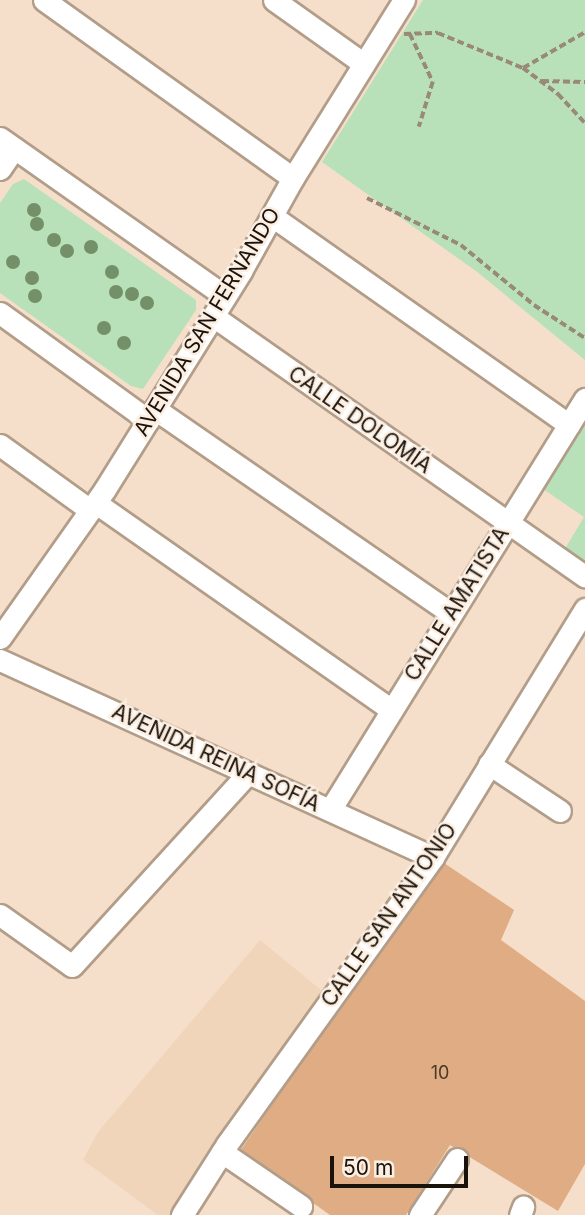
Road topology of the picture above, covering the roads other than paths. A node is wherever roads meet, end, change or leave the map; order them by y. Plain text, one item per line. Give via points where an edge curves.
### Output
1 (44, 0) edge
2 (274, 0) edge
3 (404, 0) edge
4 (364, 64) junction
5 (7, 143) edge
6 (0, 169) edge
7 (293, 178) junction
8 (272, 216) junction
9 (225, 296) junction
10 (0, 313) edge
11 (213, 316) junction
12 (585, 399) edge
13 (151, 414) junction
14 (569, 425) junction
15 (1, 448) edge
16 (93, 506) junction
17 (507, 523) junction
18 (585, 576) edge
19 (585, 609) edge
20 (451, 613) junction
21 (0, 638) edge
22 (0, 660) edge
23 (390, 709) junction
24 (489, 764) junction
25 (248, 773) junction
26 (330, 810) junction
27 (560, 811) dead end
28 (433, 857) junction
29 (0, 915) edge
30 (222, 1152) junction
31 (457, 1159) dead end
32 (301, 1206) dead end
33 (190, 1212) edge
34 (421, 1215) edge

1 - 7 street
2 - 4 street
3 - 4 street, AVENIDA SAN FERNANDO
4 - 7 street, AVENIDA SAN FERNANDO
5 - 6 street
5 - 9 street
7 - 8 street, AVENIDA SAN FERNANDO
8 - 9 street, AVENIDA SAN FERNANDO
8 - 14 street
9 - 11 street, AVENIDA SAN FERNANDO
10 - 13 street
11 - 13 street, AVENIDA SAN FERNANDO
11 - 17 street, CALLE DOLOMÍA
12 - 14 street, CALLE AMATISTA
13 - 16 street, AVENIDA SAN FERNANDO
13 - 20 street
14 - 17 street, CALLE AMATISTA
15 - 16 street
16 - 21 street, AVENIDA SAN FERNANDO
16 - 23 street
17 - 18 street, CALLE DOLOMÍA
17 - 20 street, CALLE AMATISTA
19 - 24 street, CALLE SAN ANTONIO
20 - 23 street, CALLE AMATISTA
22 - 25 street, AVENIDA REINA SOFÍA
23 - 26 street, CALLE AMATISTA
24 - 27 street
24 - 28 street, CALLE SAN ANTONIO
25 - 26 street, AVENIDA REINA SOFÍA
25 - 29 street via 72,967
26 - 28 street, AVENIDA REINA SOFÍA
28 - 30 street, CALLE SAN ANTONIO
30 - 32 street
30 - 33 street, CALLE SAN ANTONIO
31 - 34 street

